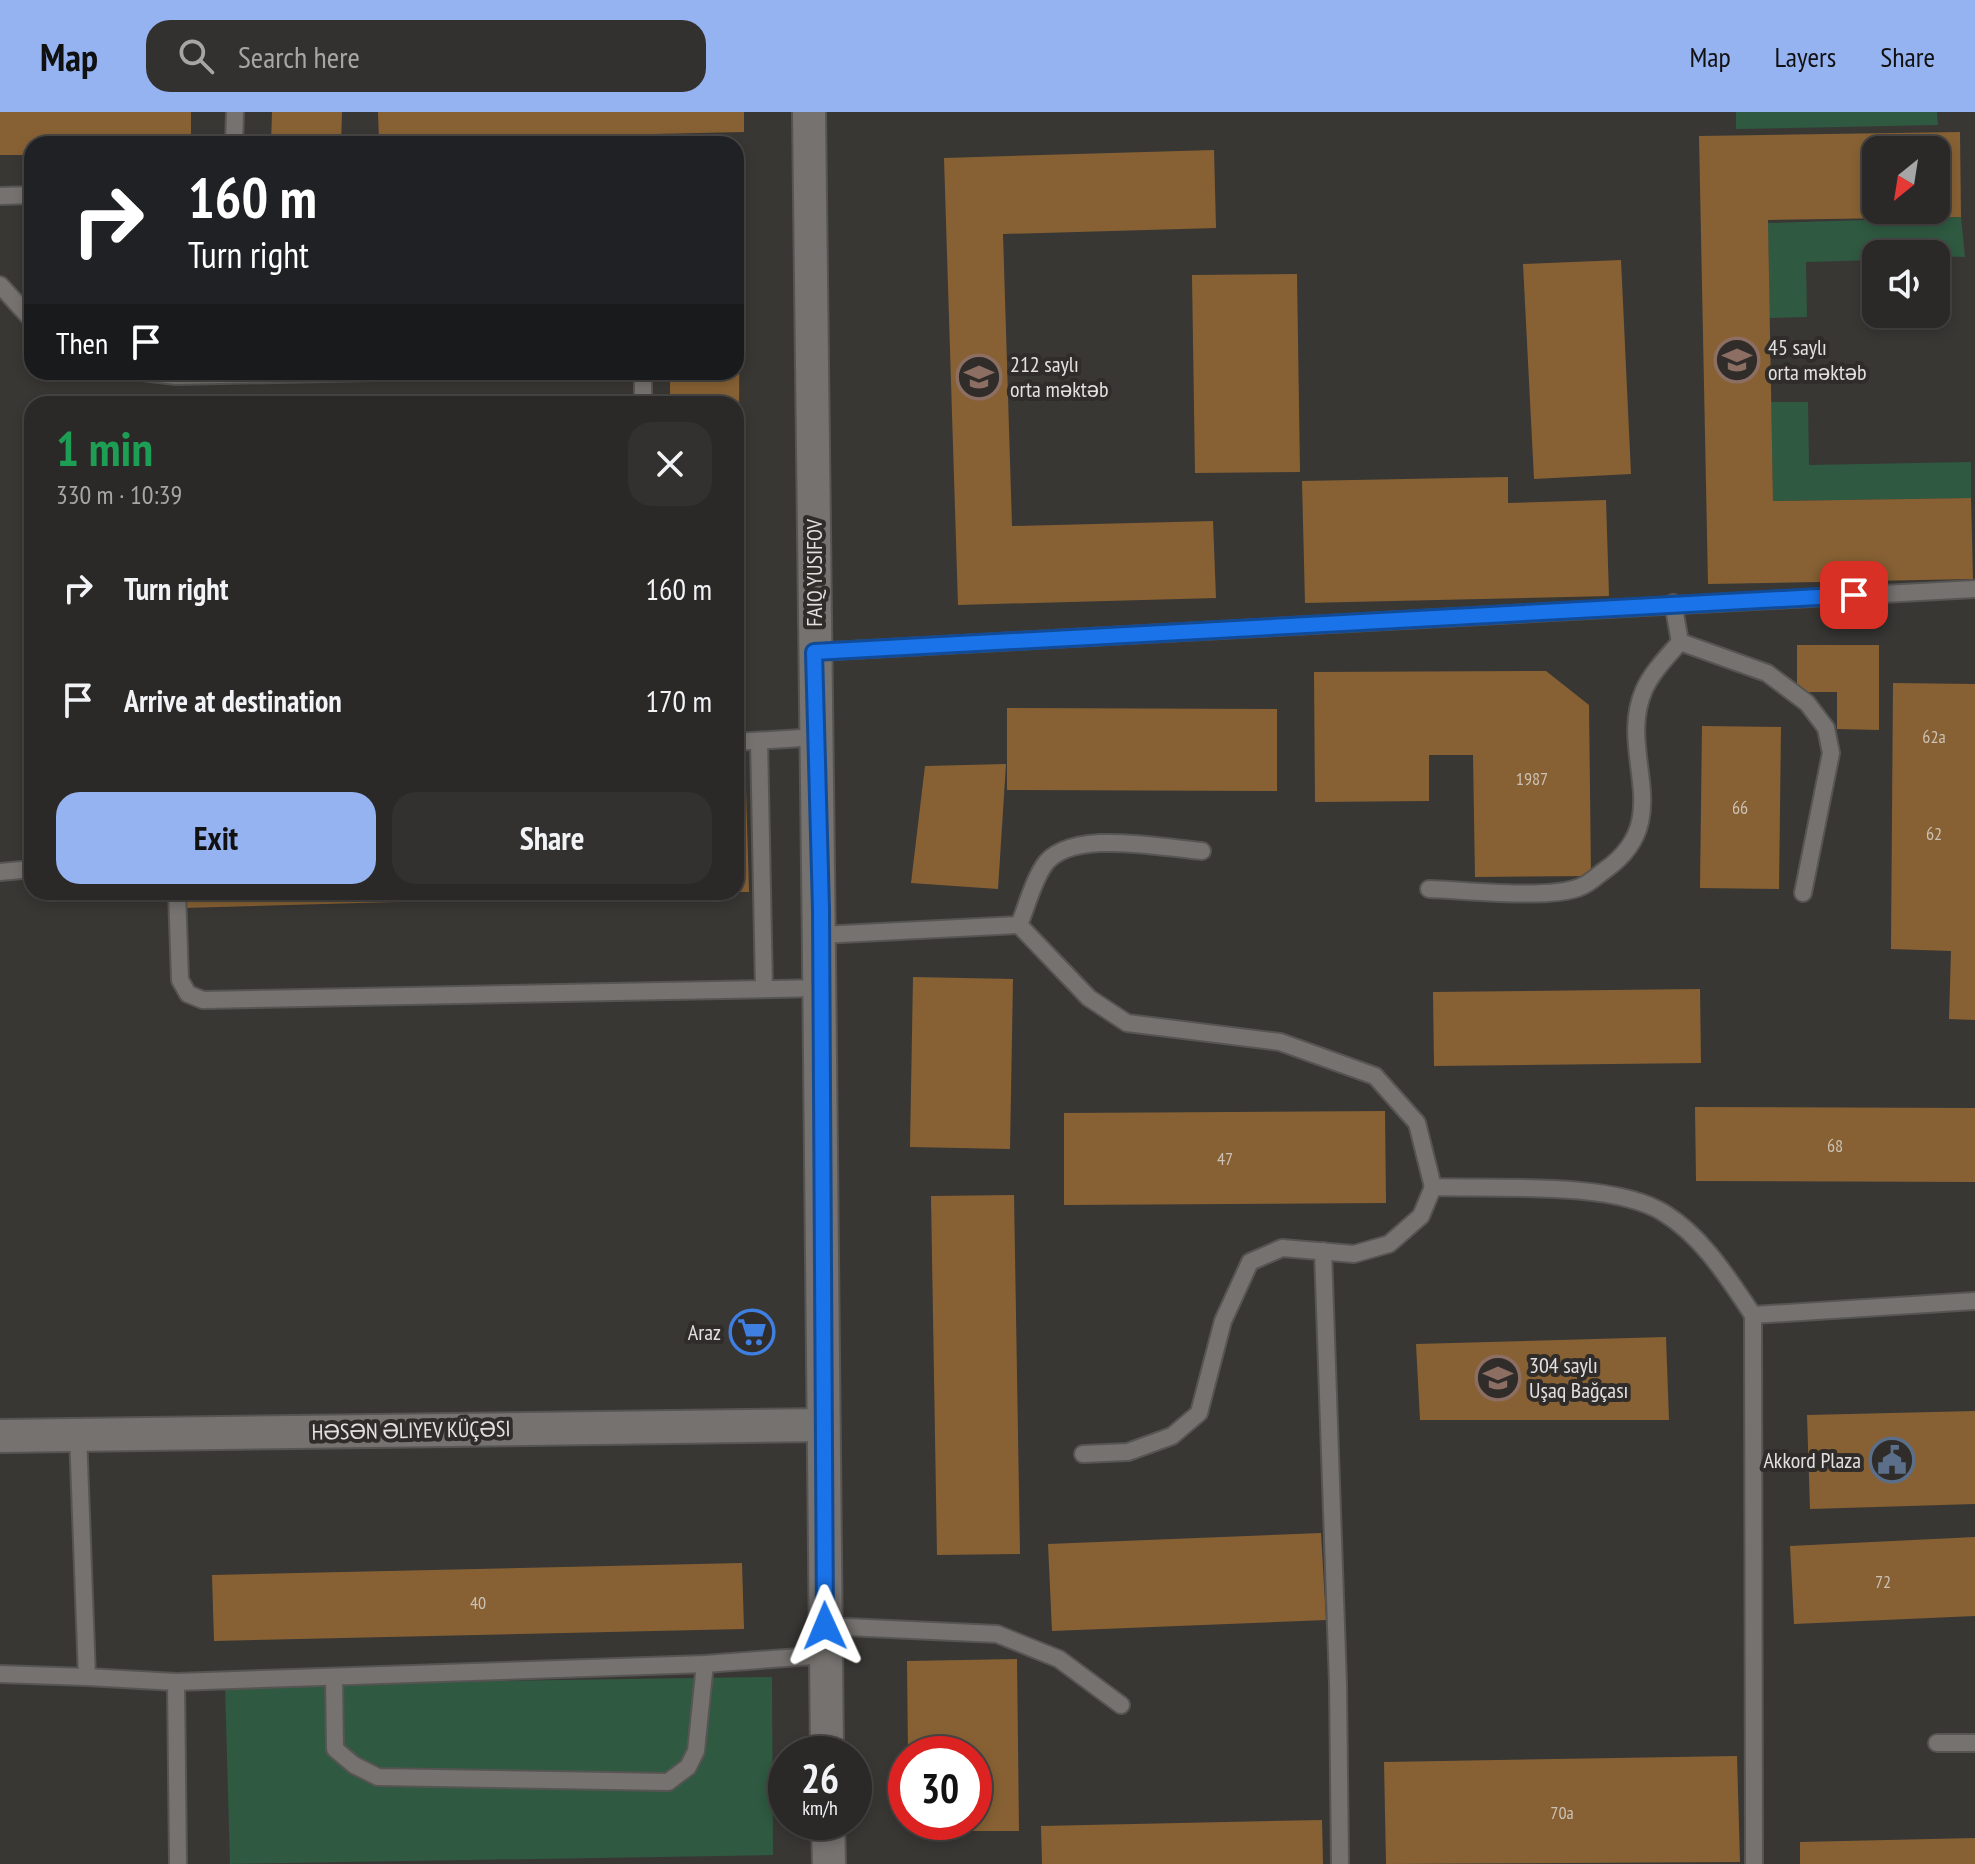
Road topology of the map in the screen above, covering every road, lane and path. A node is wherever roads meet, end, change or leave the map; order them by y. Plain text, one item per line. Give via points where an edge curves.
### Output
1 (235, 112) edge
2 (809, 112) edge
3 (234, 136) edge
4 (24, 195) edge
5 (0, 196) edge
6 (0, 285) edge
7 (24, 311) edge
8 (1975, 589) edge
9 (1673, 603) junction
10 (1680, 642) junction
11 (814, 652) junction
12 (819, 737) junction
13 (759, 741) junction
14 (744, 742) edge
15 (1202, 851) dead end
16 (24, 870) edge
17 (0, 872) edge
18 (1429, 889) dead end
19 (1803, 893) dead end
20 (177, 900) edge
21 (1019, 925) junction
22 (821, 935) junction
23 (764, 988) junction
24 (822, 988) junction
25 (1433, 1187) junction
26 (1323, 1251) junction
27 (1975, 1301) edge
28 (1753, 1315) junction
29 (823, 1425) junction
30 (78, 1434) junction
31 (0, 1436) edge
32 (1083, 1454) dead end
33 (826, 1641) junction
34 (705, 1664) junction
35 (0, 1674) edge
36 (87, 1677) junction
37 (334, 1677) junction
38 (176, 1682) junction
39 (1121, 1705) dead end
40 (827, 1736) edge
41 (1937, 1743) dead end
42 (1975, 1743) edge
43 (828, 1840) edge
44 (178, 1864) edge
45 (829, 1864) edge
46 (1340, 1864) edge
47 (1754, 1864) edge

1 - 3 lane
2 - 11 street, FAIQ YUSIFOV
4 - 5 lane
6 - 7 lane
8 - 9 lane
9 - 10 lane
9 - 11 lane
10 - 18 lane via 1643,691 1638,719 1643,813 1637,839 1615,863 1580,888
10 - 19 lane via 1767,673 1807,703 1826,728 1831,753
11 - 12 street, FAIQ YUSIFOV
12 - 13 lane
12 - 22 street, FAIQ YUSIFOV
13 - 14 lane
13 - 23 lane
15 - 21 lane via 1086,842 1064,848 1044,865
16 - 17 lane
20 - 23 lane via 180,980 188,994 203,1000
21 - 22 lane
21 - 25 lane via 1089,998 1127,1023 1280,1042 1375,1076 1417,1123
22 - 24 street, FAIQ YUSIFOV
23 - 24 lane
24 - 29 street, FAIQ YUSIFOV
25 - 26 lane via 1421,1216 1389,1244 1354,1254
25 - 28 lane via 1619,1194 1664,1212 1713,1256
26 - 32 lane via 1282,1248 1250,1262 1223,1321 1199,1413 1172,1436 1128,1452
26 - 46 lane
27 - 28 lane
28 - 47 lane
29 - 30 street, HƏSƏN ƏLIYEV KÜÇƏSI
29 - 33 street, FAIQ YUSIFOV
30 - 31 street, HƏSƏN ƏLIYEV KÜÇƏSI
30 - 36 lane
33 - 34 lane
33 - 39 lane via 997,1634 1059,1659
33 - 40 street, FAIQ YUSIFOV
34 - 37 lane
34 - 37 lane via 696,1751 688,1767 668,1782 378,1777 335,1749
35 - 36 lane
36 - 38 lane
37 - 38 lane
38 - 44 lane
41 - 42 lane
43 - 45 street

